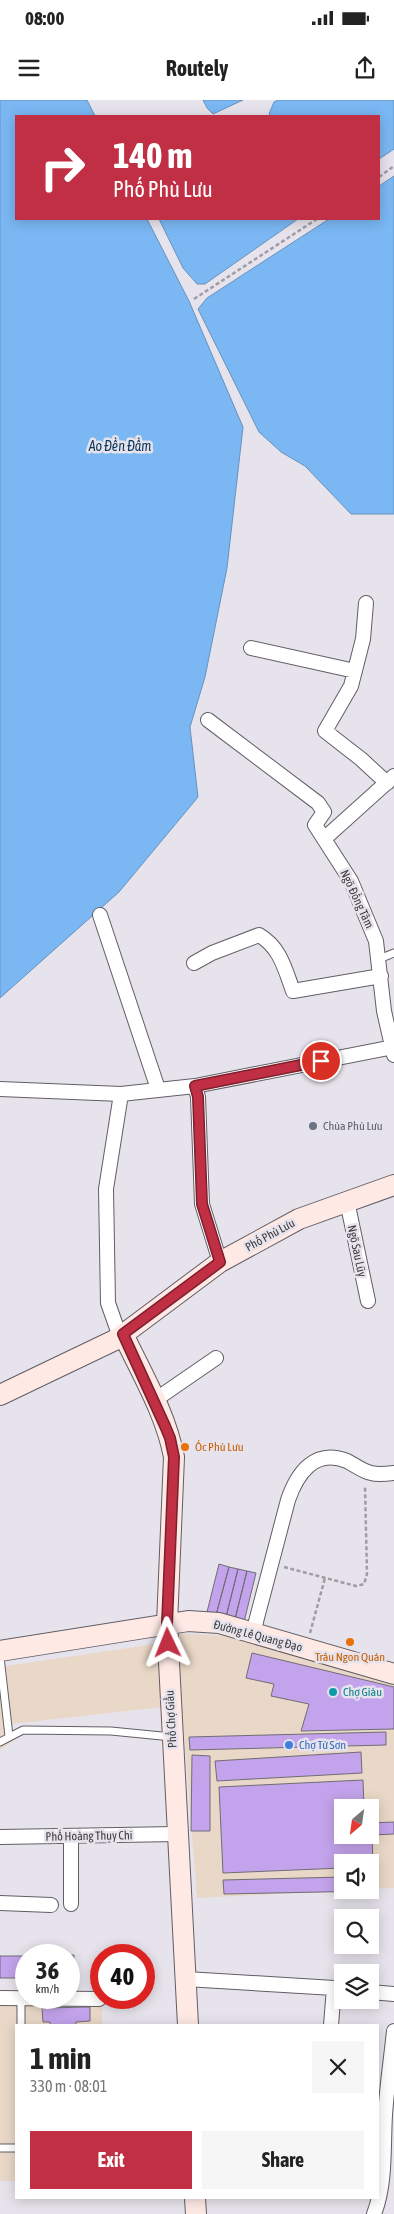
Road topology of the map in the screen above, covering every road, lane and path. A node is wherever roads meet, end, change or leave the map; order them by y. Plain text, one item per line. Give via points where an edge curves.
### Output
1 (394, 166) edge
2 (380, 176) edge
3 (314, 220) edge
4 (194, 299) dead end
5 (366, 603) dead end
6 (251, 648) dead end
7 (355, 671) junction
8 (208, 720) dead end
9 (390, 780) edge
10 (324, 839) junction
11 (100, 915) dead end
12 (394, 954) edge
13 (379, 959) junction
14 (194, 963) dead end
15 (381, 976) junction
16 (393, 1052) edge
17 (195, 1086) junction
18 (0, 1089) edge
19 (158, 1090) junction
20 (121, 1094) junction
21 (394, 1185) edge
22 (347, 1201) junction
23 (220, 1262) junction
24 (368, 1301) dead end
25 (122, 1336) junction
26 (216, 1358) dead end
27 (0, 1395) edge
28 (155, 1400) junction
29 (394, 1473) edge
30 (365, 1484) dead end
31 (282, 1566) dead end
32 (325, 1578) junction
33 (167, 1624) junction
34 (253, 1633) junction
35 (306, 1649) junction
36 (0, 1651) edge
37 (0, 1657) edge
38 (394, 1674) edge
39 (9, 1736) junction
40 (172, 1738) junction
41 (0, 1742) edge
42 (177, 1834) junction
43 (71, 1836) junction
44 (0, 1837) edge
45 (0, 1903) edge
46 (51, 1904) dead end
47 (70, 1904) dead end
48 (186, 1979) junction
49 (334, 1989) edge
50 (379, 1993) edge
51 (394, 1994) edge
52 (0, 1998) edge
53 (15, 1998) edge
54 (21, 2009) edge
55 (334, 2009) edge
56 (20, 2024) edge
57 (188, 2024) edge
58 (331, 2024) edge
59 (394, 2032) edge
60 (392, 2073) edge
61 (381, 2114) edge
62 (0, 2148) edge
63 (15, 2148) edge
64 (195, 2199) edge
65 (196, 2214) edge
66 (374, 2214) edge

1 - 2 path
3 - 4 path
5 - 7 street via 363,639
6 - 7 street
7 - 9 street via 351,686 326,731
8 - 10 street via 318,803 324,812 315,825
9 - 10 street
10 - 13 street, Ngõ Đồng Tâm via 351,880 376,941
11 - 19 street
12 - 13 lane
13 - 15 street, Ngõ Đồng Tâm
14 - 15 street via 259,935 268,940 280,956 293,991
15 - 16 street, Ngõ Đồng Tâm
16 - 17 street
17 - 19 street
17 - 23 street via 202,1204
18 - 20 street
19 - 20 street
20 - 25 street via 106,1188 108,1304
21 - 22 main road, Phố Phù Lưu
22 - 23 main road, Phố Phù Lưu via 299,1219
22 - 24 street, Ngõ Sau Lũy
23 - 25 main road, Phố Phù Lưu
25 - 27 main road, Phố Phù Lưu
25 - 28 main road, Phố Chợ Giầu
26 - 28 street
28 - 33 main road, Phố Chợ Giầu via 174,1457
29 - 34 street via 369,1473 331,1458 311,1464 302,1471 294,1481 288,1500
30 - 32 path via 366,1580 360,1587
31 - 32 path
32 - 35 path
33 - 34 main road, Đường Lê Quang Đạo via 188,1621 219,1623
33 - 36 main road, Đường Lê Quang Đạo
33 - 40 main road, Phố Chợ Giầu
34 - 35 main road, Đường Lê Quang Đạo
35 - 38 main road, Đường Lê Quang Đạo
37 - 39 lane
39 - 40 lane via 22,1730 95,1731
39 - 41 lane
40 - 42 main road, Phố Chợ Giầu
42 - 43 street, Phố Hoàng Thụy Chi
42 - 48 main road, Phố Chợ Giầu
43 - 44 street, Phố Hoàng Thụy Chi
43 - 47 street
45 - 46 street
48 - 49 street
48 - 57 main road, Phố Chợ Giầu
50 - 51 street
52 - 53 street
54 - 56 lane
55 - 58 street
59 - 60 street
60 - 61 street
61 - 66 street via 382,2178
62 - 63 lane
64 - 65 main road

